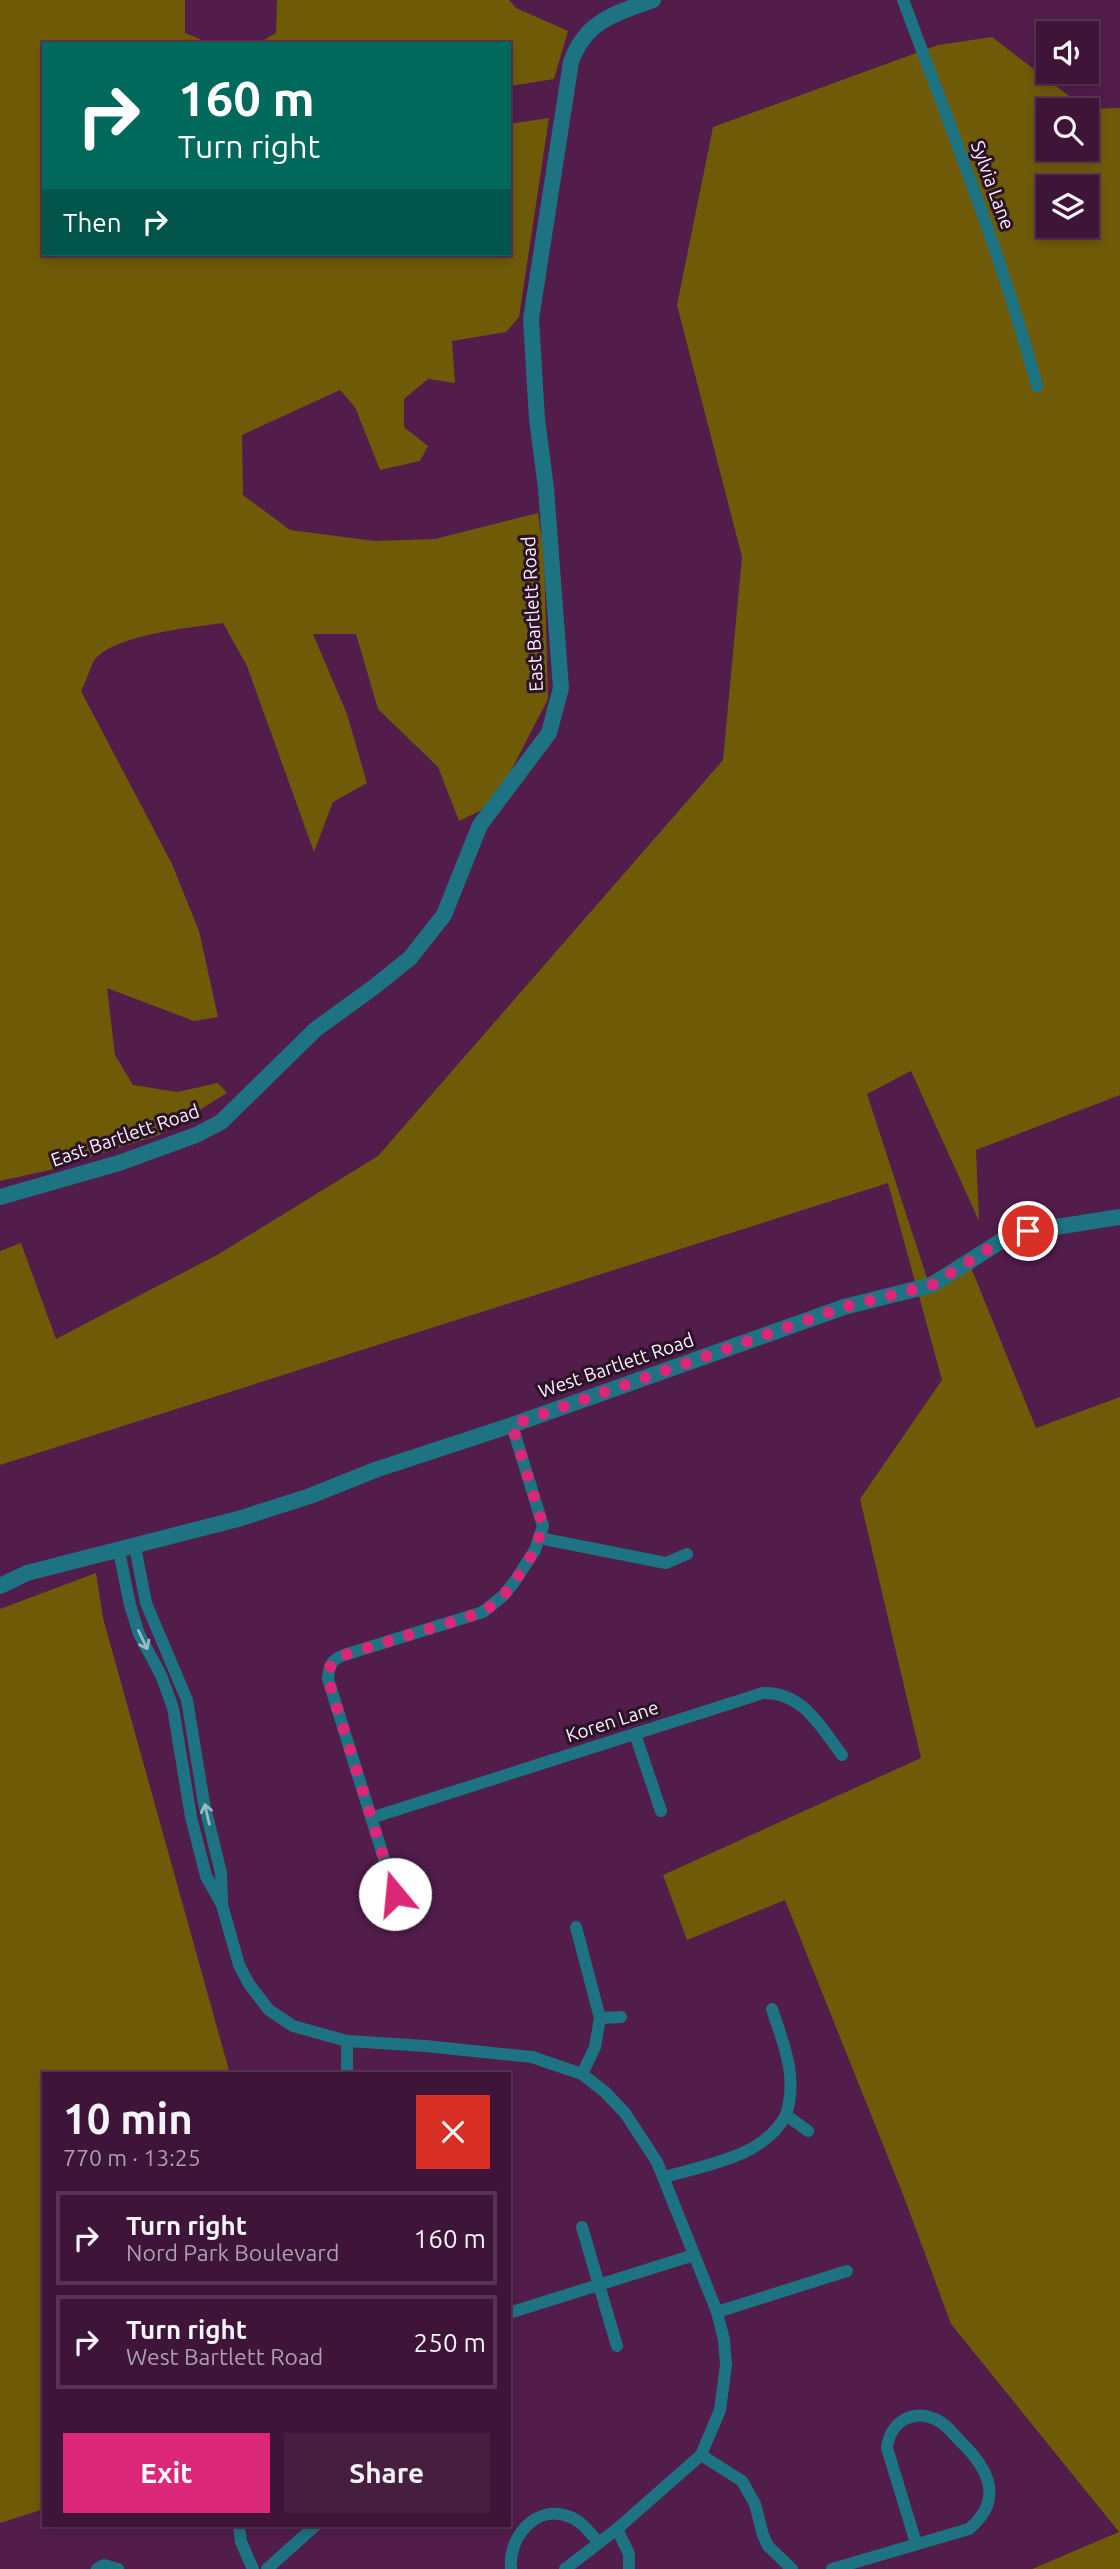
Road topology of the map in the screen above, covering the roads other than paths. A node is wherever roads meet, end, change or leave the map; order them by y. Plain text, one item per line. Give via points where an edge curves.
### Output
1 (653, 0) edge
2 (903, 0) edge
3 (1037, 386) dead end
4 (0, 1197) edge
5 (1120, 1217) edge
6 (512, 1425) junction
7 (539, 1538) junction
8 (135, 1547) junction
9 (119, 1551) junction
10 (687, 1554) dead end
11 (0, 1586) edge
12 (146, 1603) junction
13 (130, 1605) junction
14 (635, 1734) junction
15 (842, 1755) dead end
16 (661, 1811) dead end
17 (371, 1818) junction
18 (217, 1856) junction
19 (202, 1860) junction
20 (395, 1894) dead end
21 (222, 1905) junction
22 (576, 1927) dead end
23 (772, 2009) dead end
24 (621, 2017) dead end
25 (600, 2018) junction
26 (347, 2041) junction
27 (347, 2072) edge
28 (582, 2074) junction
29 (786, 2115) junction
30 (808, 2131) dead end
31 (664, 2177) junction
32 (582, 2227) dead end
33 (694, 2255) junction
34 (847, 2271) dead end
35 (598, 2284) junction
36 (511, 2312) edge
37 (718, 2312) junction
38 (617, 2346) dead end
39 (701, 2455) junction
40 (239, 2527) edge
41 (314, 2527) edge
42 (617, 2529) junction
43 (599, 2543) junction
44 (916, 2543) junction
45 (97, 2569) edge
46 (118, 2569) edge
47 (253, 2569) edge
48 (267, 2569) edge
49 (511, 2569) edge
50 (565, 2569) edge
51 (629, 2569) edge
52 (792, 2569) edge
53 (832, 2569) edge

1 - 4 street, East Bartlett Road via 603,19 576,46 531,319 561,688 549,733 480,825 444,915 410,958 316,1029 221,1122 119,1163
2 - 3 street, Sylvia Lane via 985,218
5 - 6 street, West Bartlett Road via 1012,1234 932,1285 844,1307
6 - 7 street via 543,1526
6 - 8 street, West Bartlett Road via 271,1509
7 - 10 street via 666,1563
7 - 17 street via 515,1581 484,1612 344,1655 329,1666 328,1679
8 - 9 street, West Bartlett Road
8 - 12 street
9 - 11 street, West Bartlett Road via 27,1573
9 - 13 street
12 - 13 street
18 -> 12 street via 187,1700
13 -> 19 street via 173,1707
14 - 15 street, Koren Lane via 773,1693 796,1700
14 - 16 street
14 - 17 street, Koren Lane
17 - 20 street
18 - 19 street
18 - 21 street
19 - 21 street
21 - 26 street via 239,1965 269,2010 293,2026
22 - 25 street
23 - 29 street via 792,2075
24 - 25 street
25 - 28 street via 595,2047
26 - 27 street
26 - 28 street via 533,2057
28 - 31 street via 625,2113
29 - 30 street
29 - 31 street via 766,2140 739,2155
31 - 33 street
32 - 35 street
33 - 35 street
33 - 37 street
34 - 37 street
35 - 36 street
35 - 38 street
37 - 39 street via 724,2340 724,2388
39 - 42 street
39 - 52 street via 742,2481 755,2504 768,2546
40 - 47 street
41 - 48 street
42 - 43 street
42 - 51 street via 629,2554
43 - 49 street via 574,2519 557,2515 537,2518 513,2546
43 - 50 street
44 - 44 street via 969,2529 986,2512 990,2490 976,2457 941,2423 923,2415 896,2424 887,2448
44 - 53 street
45 - 46 street via 104,2564

